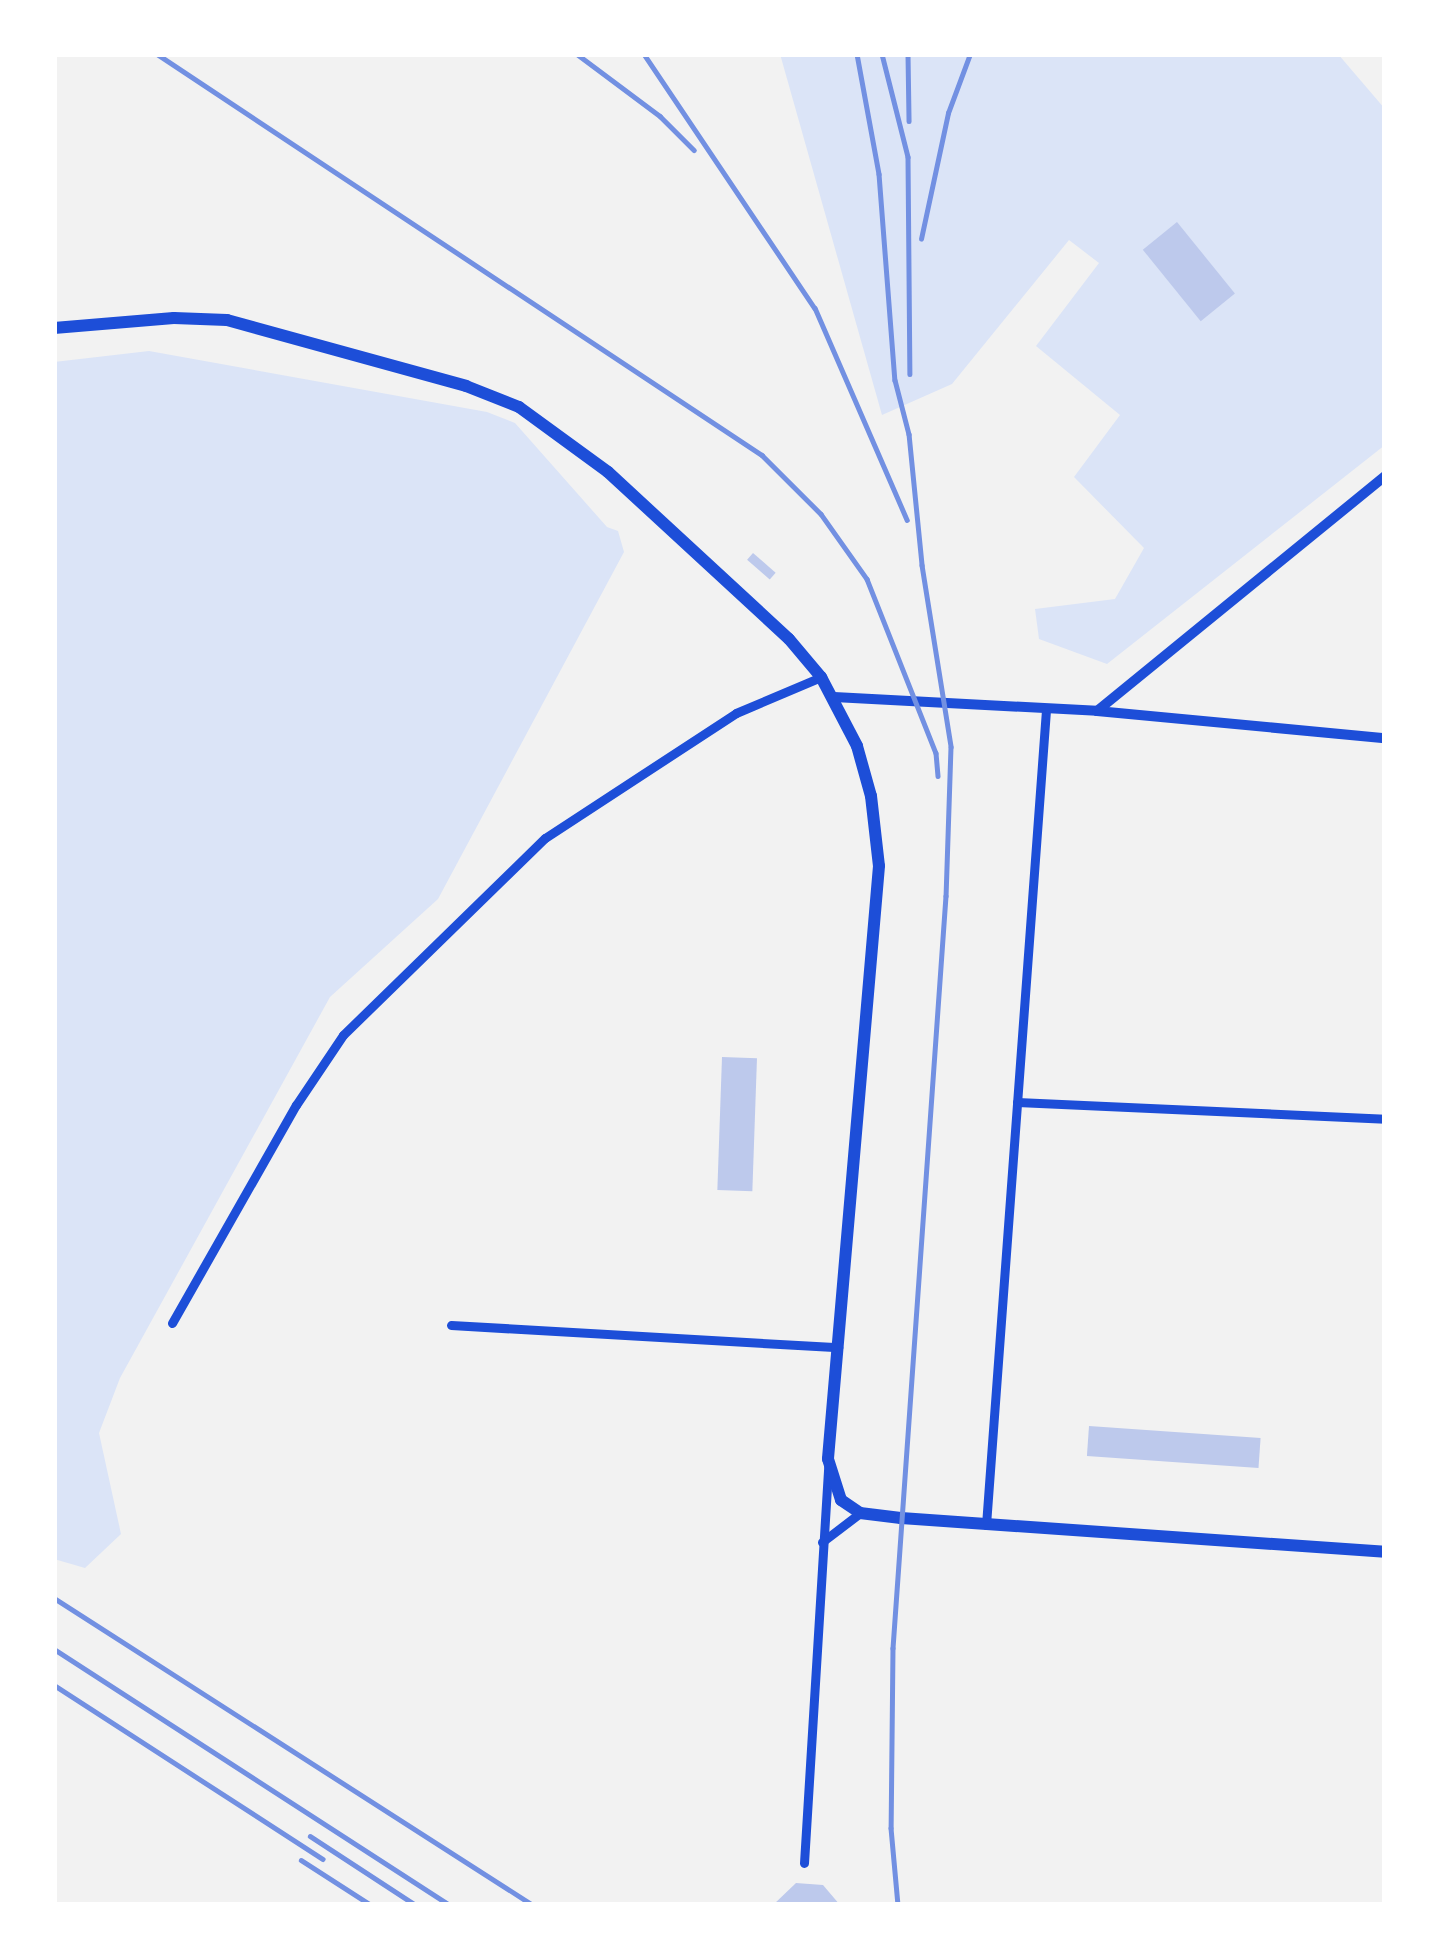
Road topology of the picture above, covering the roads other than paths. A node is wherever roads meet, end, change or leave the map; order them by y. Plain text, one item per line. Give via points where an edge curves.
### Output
1 (54, 328) edge
2 (1385, 476) edge
3 (821, 677) junction
4 (834, 697) junction
5 (1046, 710) junction
6 (1097, 712) junction
7 (1385, 738) edge
8 (1017, 1102) junction
9 (1385, 1119) edge
10 (172, 1323) dead end
11 (451, 1325) dead end
12 (838, 1347) junction
13 (828, 1460) junction
14 (860, 1513) junction
15 (986, 1525) junction
16 (821, 1543) junction
17 (1385, 1552) edge
18 (804, 1862) dead end

1 - 3 main road via 227,320 519,407 608,472
2 - 6 street
3 - 4 main road
3 - 10 street via 736,713 545,838 343,1036
4 - 5 street
4 - 12 main road via 872,796 879,866
5 - 6 street
5 - 8 street
6 - 7 street
8 - 9 street
8 - 15 street
11 - 12 street
12 - 13 main road
13 - 14 main road via 842,1500
13 - 16 street
14 - 15 main road
14 - 16 street
15 - 17 main road
16 - 18 street

